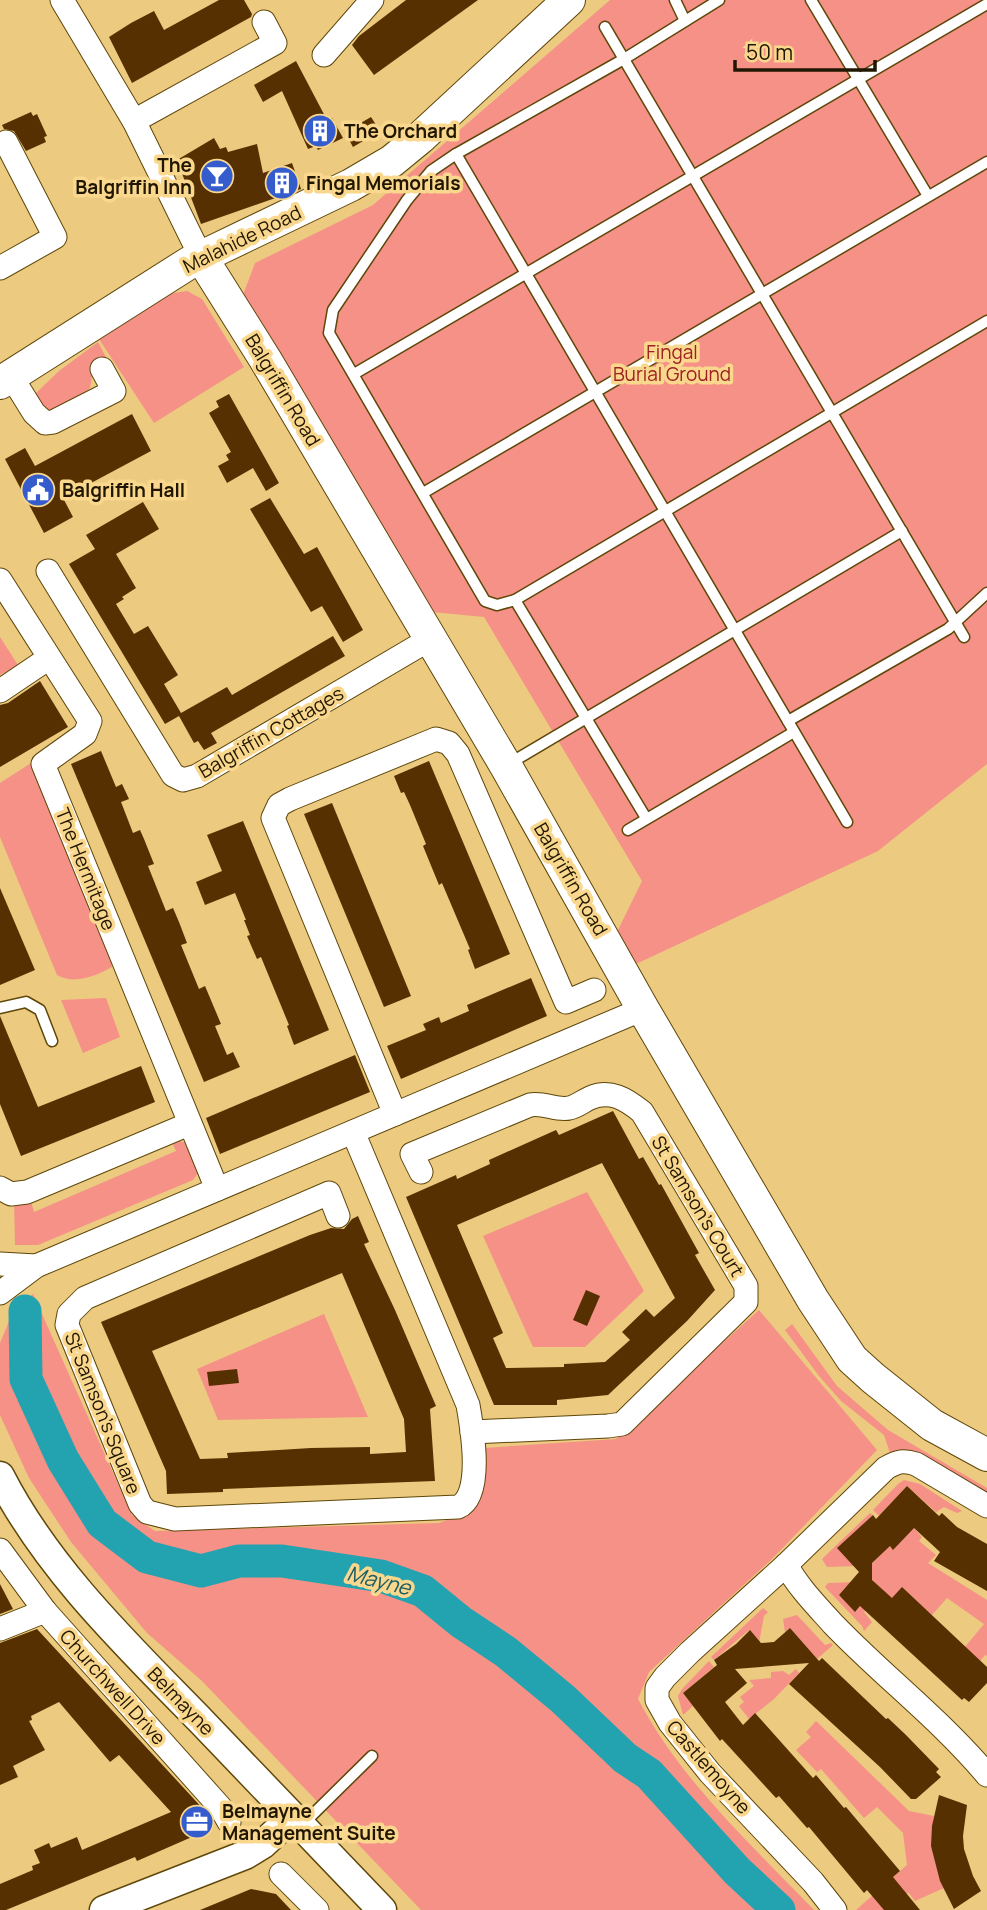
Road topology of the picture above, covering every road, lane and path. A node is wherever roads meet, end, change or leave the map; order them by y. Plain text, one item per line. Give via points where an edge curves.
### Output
1 (62, 0) edge
2 (372, 0) edge
3 (569, 0) edge
4 (675, 0) edge
5 (719, 0) edge
6 (811, 0) edge
7 (987, 4) edge
8 (685, 21) junction
9 (264, 22) dead end
10 (605, 27) dead end
11 (324, 55) dead end
12 (624, 59) junction
13 (859, 80) junction
14 (134, 121) junction
15 (6, 142) dead end
16 (456, 154) junction
17 (987, 162) edge
18 (693, 177) junction
19 (928, 196) junction
20 (201, 257) junction
21 (0, 268) edge
22 (526, 274) junction
23 (762, 294) junction
24 (987, 321) edge
25 (102, 369) dead end
26 (354, 374) junction
27 (6, 379) edge
28 (595, 392) junction
29 (833, 413) junction
30 (424, 493) junction
31 (665, 512) junction
32 (902, 531) junction
33 (48, 570) dead end
34 (0, 580) edge
35 (987, 593) edge
36 (515, 600) junction
37 (956, 622) junction
38 (734, 630) junction
39 (964, 637) dead end
40 (430, 639) junction
41 (50, 658) junction
42 (0, 691) edge
43 (586, 718) junction
44 (788, 721) junction
45 (794, 732) junction
46 (506, 766) junction
47 (646, 818) junction
48 (847, 822) dead end
49 (628, 830) dead end
50 (594, 990) dead end
51 (0, 1009) edge
52 (643, 1009) junction
53 (52, 1041) dead end
54 (395, 1114) junction
55 (189, 1124) junction
56 (353, 1132) junction
57 (421, 1172) dead end
58 (0, 1188) edge
59 (217, 1189) junction
60 (338, 1216) dead end
61 (0, 1264) edge
62 (36, 1266) junction
63 (0, 1293) edge
64 (472, 1432) junction
65 (987, 1455) edge
66 (0, 1476) edge
67 (987, 1506) edge
68 (0, 1550) edge
69 (786, 1565) junction
70 (45, 1611) junction
71 (0, 1629) edge
72 (372, 1756) dead end
73 (987, 1775) edge
74 (229, 1822) dead end
75 (297, 1822) junction
76 (281, 1874) dead end
77 (104, 1910) edge
78 (317, 1910) edge
79 (382, 1910) edge
80 (835, 1910) edge

1 - 14 street
2 - 11 street
3 - 20 main road, Malahide Road via 392,161 351,186
4 - 8 lane
5 - 8 lane
6 - 13 lane
7 - 13 lane
8 - 12 lane
9 - 14 street via 275,43
10 - 12 lane
12 - 16 lane
12 - 18 lane
13 - 18 lane
13 - 19 lane
14 - 20 street
15 - 21 street via 55,237
16 - 22 lane
16 - 26 lane via 431,172 407,200 333,310 329,333
17 - 19 lane
18 - 22 lane
18 - 23 lane
19 - 23 lane
20 - 27 main road, Malahide Road
20 - 40 main road, Balgriffin Road
22 - 26 lane
22 - 28 lane
23 - 28 lane
23 - 29 lane
24 - 29 lane
25 - 27 street via 114,391 46,423
26 - 30 lane
28 - 30 lane
28 - 31 lane
29 - 31 lane
29 - 32 lane
30 - 36 lane via 485,601 497,605
31 - 36 lane
31 - 38 lane
32 - 37 lane
32 - 38 lane
33 - 40 street, Balgriffin Cottages via 173,775 183,780
34 - 41 street, The Hermitage
35 - 37 lane
36 - 43 lane
37 - 39 lane
37 - 44 lane
38 - 43 lane
38 - 44 lane
40 - 46 main road, Balgriffin Road
41 - 42 street
41 - 55 street, The Hermitage via 90,721 85,734 43,764
43 - 46 lane
43 - 47 lane
44 - 45 lane
45 - 47 lane
45 - 48 lane
46 - 52 main road, Balgriffin Road
47 - 49 lane
50 - 54 street via 566,1002 458,754 449,743 436,739 279,805 273,818
51 - 53 lane via 26,1002 40,1010
52 - 54 street
52 - 65 main road, Balgriffin Road via 852,1359 932,1425
54 - 56 street
55 - 58 street via 27,1192 11,1194
55 - 59 street, The Hermitage
56 - 59 street
56 - 64 street via 468,1405
57 - 64 street, St Samson's Court via 412,1154 530,1105 568,1109 594,1096 620,1097 642,1112 746,1286 746,1302 622,1424
59 - 62 street
60 - 64 street, St Samson's Square via 329,1193 85,1297 69,1314 67,1325 140,1504 147,1512 175,1519 458,1507 464,1505 474,1483
61 - 62 street
62 - 63 street
66 - 75 street, Belmayne via 48,1553 78,1590
67 - 69 street, Castlemoyne via 916,1464 895,1462
68 - 70 street, Churchwell Drive
69 - 73 street via 797,1585 847,1638
69 - 80 street, Castlemoyne via 665,1677 657,1688 657,1699 710,1773
70 - 71 street
70 - 74 street, Churchwell Drive via 222,1808
72 - 75 lane
75 - 77 street via 245,1855
75 - 79 street, Belmayne
76 - 78 street

